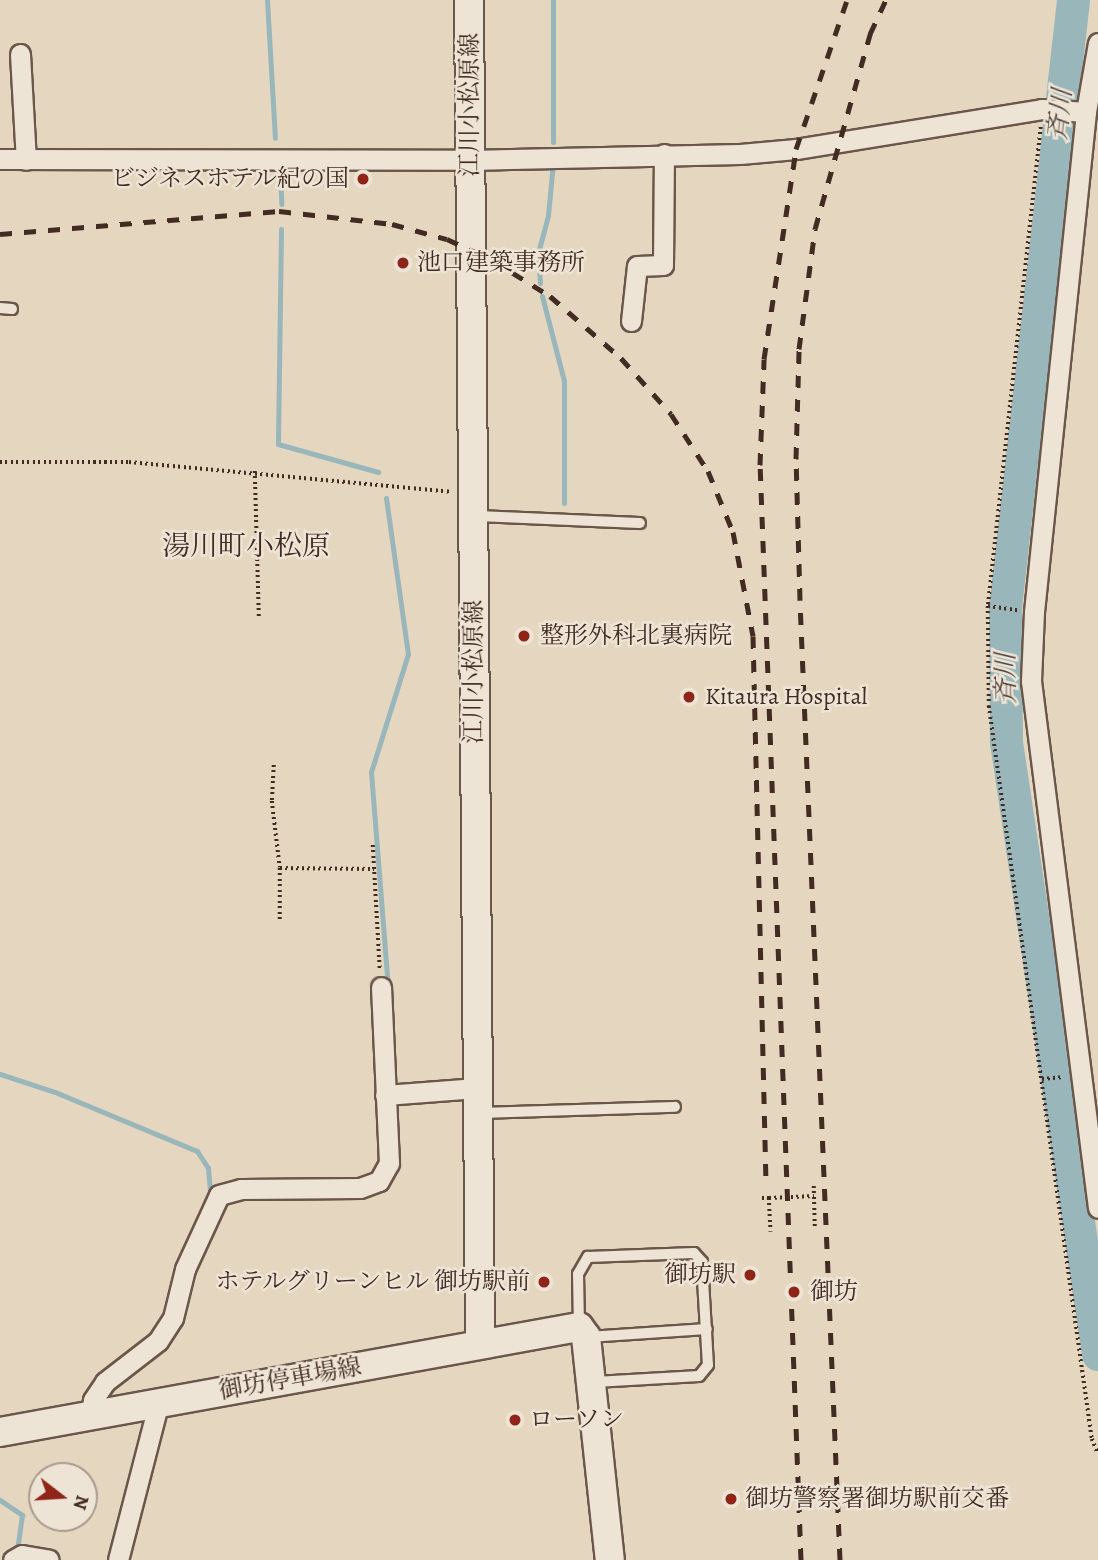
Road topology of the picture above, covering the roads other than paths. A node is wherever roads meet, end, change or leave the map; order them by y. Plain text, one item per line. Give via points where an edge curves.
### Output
1 (470, 0) edge
2 (1098, 43) edge
3 (20, 54) dead end
4 (1086, 112) junction
5 (664, 154) junction
6 (0, 159) edge
7 (26, 160) junction
8 (471, 160) junction
9 (0, 309) edge
10 (12, 309) dead end
11 (631, 321) dead end
12 (472, 505) junction
13 (640, 523) dead end
14 (381, 987) road end
15 (384, 1095) junction
16 (477, 1100) junction
17 (675, 1107) dead end
18 (1098, 1208) edge
19 (707, 1329) junction
20 (583, 1332) junction
21 (480, 1344) junction
22 (591, 1382) junction
23 (159, 1402) junction
24 (90, 1416) junction
25 (0, 1432) edge
26 (13, 1560) edge
27 (49, 1560) edge
28 (118, 1560) edge
29 (610, 1560) edge

1 - 8 main road, 江川小松原線
2 - 4 street
3 - 7 street
4 - 5 street via 1042,109 796,149
4 - 18 street via 1034,612 1031,681
5 - 8 street
5 - 11 street via 663,265 637,266
6 - 7 street
7 - 8 street
8 - 12 main road, 江川小松原線
9 - 10 lane
12 - 13 lane
12 - 16 main road, 江川小松原線
14 - 15 street
15 - 16 street
15 - 24 street via 389,1163 379,1181 360,1188 241,1189 219,1195 185,1269 173,1318 158,1340 105,1382 93,1400
16 - 17 lane
16 - 21 main road, 江川小松原線
19 - 20 lane
19 - 20 lane via 702,1262 694,1253 588,1257 578,1274
19 - 22 lane via 708,1365 699,1376
20 - 21 main road, 御坊停車場線
20 - 22 main road
21 - 23 main road, 御坊停車場線
22 - 29 main road
23 - 24 main road, 御坊停車場線
23 - 28 street
24 - 25 main road, 御坊停車場線
26 - 27 street via 22,1555

